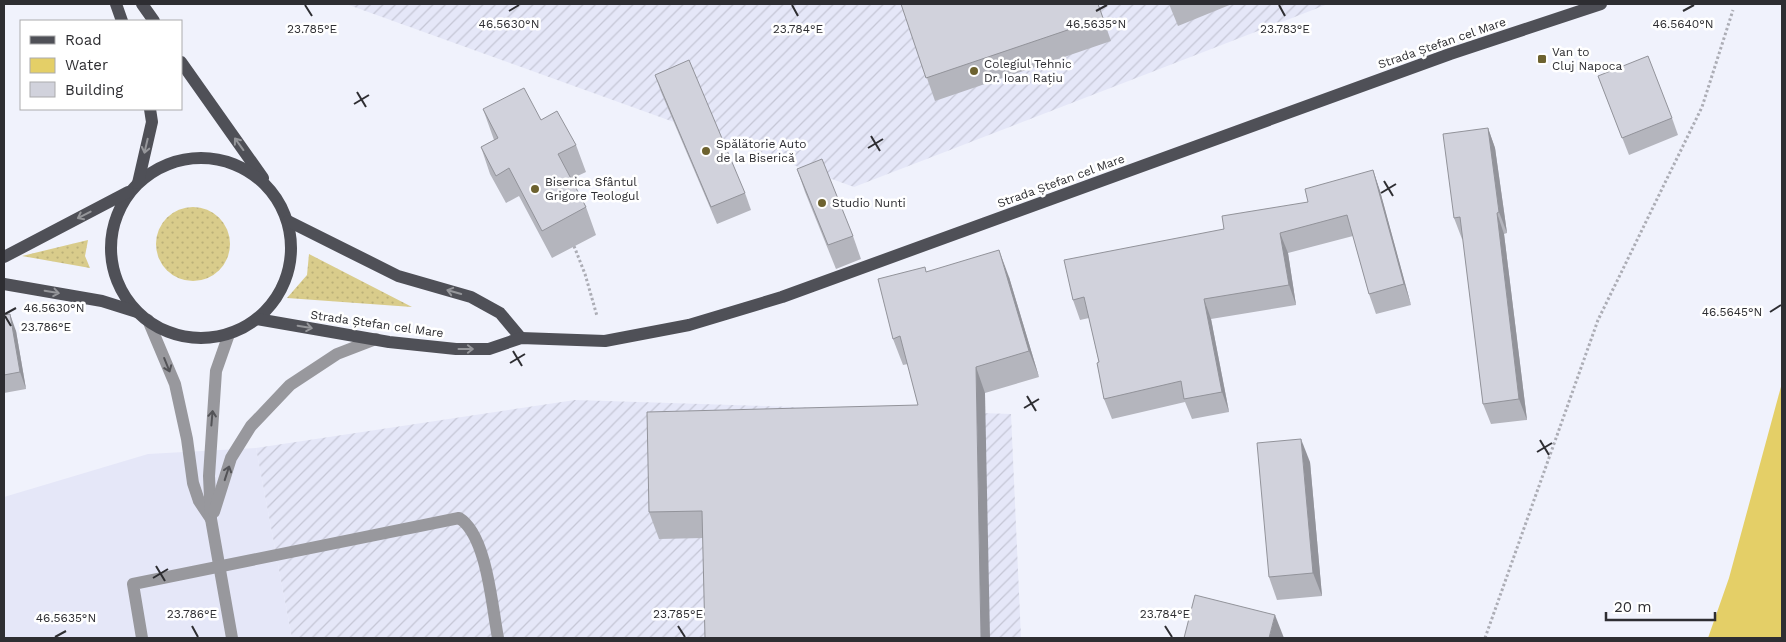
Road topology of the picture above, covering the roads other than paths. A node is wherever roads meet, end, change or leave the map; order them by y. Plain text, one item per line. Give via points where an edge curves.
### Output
1 (116, 4) edge
2 (142, 4) edge
3 (1601, 4) edge
4 (122, 20) edge
5 (153, 20) edge
6 (182, 63) edge
7 (150, 110) edge
8 (138, 184) junction
9 (128, 192) junction
10 (278, 198) junction
11 (288, 221) junction
12 (4, 257) edge
13 (4, 284) edge
14 (137, 312) junction
15 (257, 319) junction
16 (148, 320) junction
17 (229, 334) junction
18 (521, 338) junction
19 (376, 340) junction
20 (211, 519) junction
21 (220, 566) junction
22 (142, 638) edge
23 (232, 638) edge
24 (498, 638) edge

1 - 4 main road
2 - 5 main road
3 - 18 main road, Strada Ștefan cel Mare via 1450,54 782,297 689,325 605,340
10 -> 6 main road
7 -> 8 main road via 152,122
8 - 9 main road
8 - 10 main road via 152,170 194,157 226,160 256,175
9 -> 12 main road
9 - 14 main road via 119,208 110,238 112,266 123,295
10 - 11 main road
11 - 15 main road via 292,252 286,281 269,308
18 -> 11 main road via 500,313 471,297 398,276
13 -> 14 main road via 102,301
14 - 16 main road
15 - 17 main road
15 -> 19 main road, Strada Ștefan cel Mare
16 - 17 main road via 178,336 210,338
16 -> 20 lane via 175,384 193,483
20 -> 17 lane via 209,476 215,380
19 -> 18 main road, Strada Ștefan cel Mare via 456,349 490,349
20 -> 19 lane via 231,458 251,426 290,385 337,354
20 - 21 lane
21 - 22 lane via 133,584
21 - 23 lane
21 - 24 lane via 458,518 475,536

